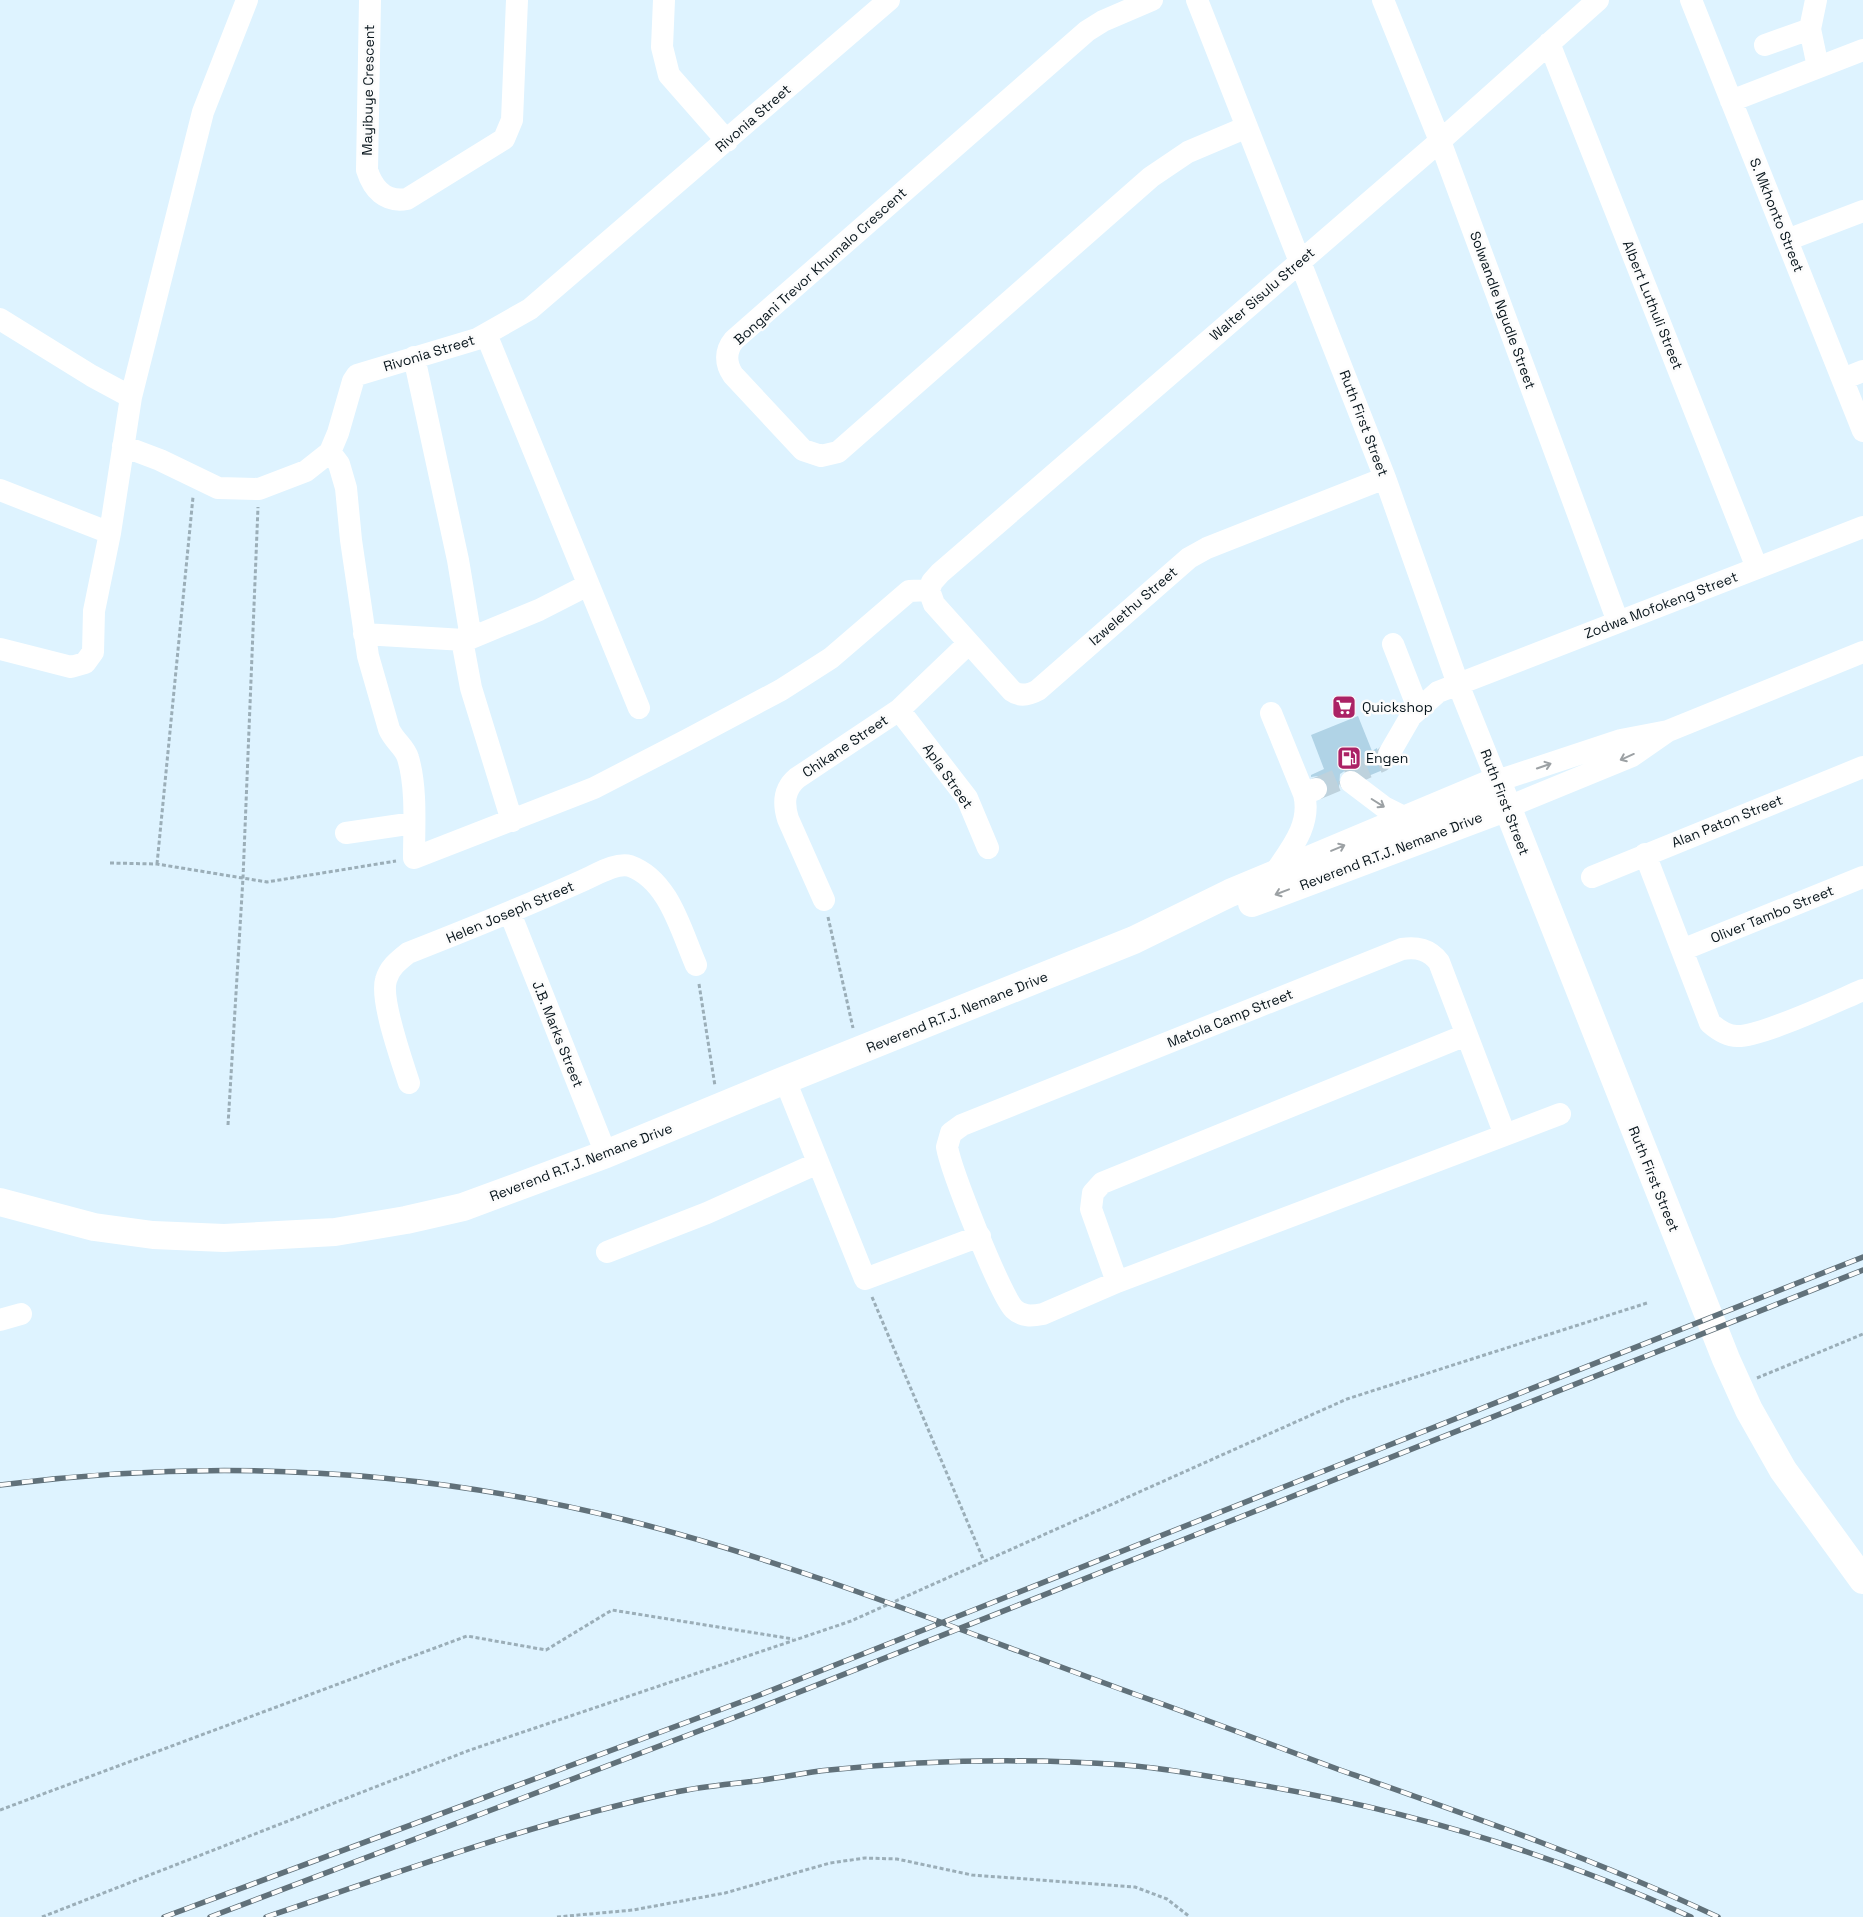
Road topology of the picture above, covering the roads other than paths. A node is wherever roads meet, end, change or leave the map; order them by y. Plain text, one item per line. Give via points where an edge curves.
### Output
1 (247, 0) edge
2 (370, 0) edge
3 (517, 0) edge
4 (664, 0) edge
5 (889, 0) edge
6 (1152, 0) edge
7 (1198, 0) edge
8 (1383, 0) edge
9 (1598, 0) edge
10 (1691, 0) edge
11 (1816, 0) edge
12 (1810, 29) junction
13 (1550, 43) junction
14 (1765, 45) dead end
15 (1863, 50) edge
16 (1818, 67) junction
17 (1731, 101) junction
18 (1247, 127) junction
19 (1440, 140) junction
20 (727, 141) junction
21 (1863, 210) edge
22 (1787, 240) junction
23 (1301, 260) junction
24 (0, 319) edge
25 (486, 334) junction
26 (414, 357) junction
27 (1853, 375) edge
28 (131, 397) junction
29 (1863, 431) edge
30 (123, 446) junction
31 (330, 452) junction
32 (1385, 478) junction
33 (0, 490) edge
34 (1863, 527) edge
35 (110, 533) junction
36 (1757, 568) junction
37 (588, 585) junction
38 (929, 590) junction
39 (1618, 622) junction
40 (364, 634) junction
41 (467, 639) junction
42 (969, 643) junction
43 (1393, 644) dead end
44 (0, 650) edge
45 (1863, 652) edge
46 (1458, 684) junction
47 (639, 708) dead end
48 (1418, 708) junction
49 (899, 710) junction
50 (1271, 713) dead end
51 (1668, 731) junction
52 (1390, 754) tunnel mouth
53 (1863, 767) edge
54 (1351, 782) tunnel mouth
55 (1497, 782) junction
56 (1508, 807) junction
57 (1408, 819) junction
58 (512, 821) junction
59 (414, 823) junction
60 (346, 833) dead end
61 (988, 848) dead end
62 (1645, 854) junction
63 (1274, 874) junction
64 (1592, 877) dead end
65 (1863, 877) edge
66 (824, 900) road end
67 (510, 913) junction
68 (1134, 940) junction
69 (1682, 950) junction
70 (696, 965) road end
71 (1863, 990) edge
72 (1466, 1035) junction
73 (784, 1080) junction
74 (409, 1083) dead end
75 (1560, 1114) dead end
76 (1505, 1135) junction
77 (606, 1154) junction
78 (818, 1162) junction
79 (0, 1202) edge
80 (980, 1236) junction
81 (607, 1252) dead end
82 (1116, 1282) junction
83 (1863, 1580) edge

1 - 28 street via 203,112
2 - 3 street, Mayibuye Crescent via 367,170 376,190 400,200 504,139 508,133 512,120
4 - 20 street via 662,47 669,75
5 - 20 street, Rivonia Street
6 - 18 street, Bongani Trevor Khumalo Crescent via 1103,20 1087,31 734,340 727,353 733,375 802,450 821,456 838,452 1151,177 1188,152
7 - 18 street, Ruth First Street
8 - 19 street, Solwandle Ngudle Street
9 - 13 street, Walter Sisulu Street
10 - 17 street, S. Mkhonto Street
11 - 12 street
12 - 14 street
12 - 16 street
13 - 19 street, Walter Sisulu Street
13 - 36 street, Albert Luthuli Street
15 - 16 street
16 - 17 street
17 - 22 street, S. Mkhonto Street
18 - 23 street, Ruth First Street
19 - 23 street, Walter Sisulu Street
19 - 39 street, Solwandle Ngudle Street
20 - 25 street, Rivonia Street via 530,309
21 - 22 street
22 - 27 street, S. Mkhonto Street
23 - 32 street, Ruth First Street
23 - 38 street, Walter Sisulu Street via 940,573
24 - 28 street
25 - 26 street, Rivonia Street
25 - 37 street
26 - 31 street, Rivonia Street via 357,375
26 - 41 street via 458,560
27 - 29 street, S. Mkhonto Street
28 - 30 street
30 - 31 street, Rivonia Street via 218,488 259,489 306,471
30 - 35 street
31 - 40 street via 339,464 346,488
32 - 42 street, Izwelethu Street via 1189,558 1033,693 1024,695 1012,691
32 - 46 street, Ruth First Street
33 - 35 street
34 - 36 street, Zodwa Mofokeng Street
35 - 44 street via 94,611 93,652 85,663 71,667
36 - 39 street, Zodwa Mofokeng Street
37 - 41 street via 539,610
37 - 47 street
38 - 42 street, Izwelethu Street via 934,604
38 - 58 street via 910,591 831,658 781,690 594,788
39 - 46 street, Zodwa Mofokeng Street
40 - 41 street
40 - 59 street via 389,729 408,757
41 - 58 street via 471,688
42 - 49 street, Chikane Street
43 - 48 street
45 - 51 street, Reverend R.T.J. Nemane Drive
46 - 48 street, Zodwa Mofokeng Street via 1438,692
46 - 55 street, Ruth First Street
48 - 52 street, Zodwa Mofokeng Street via 1404,726
49 - 61 street, Apla Street via 967,798
49 - 66 street, Chikane Street via 797,778 786,794 784,807 788,819
50 - 63 street via 1310,792 1303,827
55 -> 51 street, Reverend R.T.J. Nemane Drive via 1621,740
51 -> 56 street, Reverend R.T.J. Nemane Drive via 1632,756
53 - 62 street, Alan Paton Street
54 -> 57 street via 1384,807
55 - 56 main road, Ruth First Street
55 - 57 main road, Reverend R.T.J. Nemane Drive
56 -> 68 main road, Reverend R.T.J. Nemane Drive via 1241,907
56 - 83 main road, Ruth First Street via 1738,1386 1782,1470
63 -> 57 main road, Reverend R.T.J. Nemane Drive
58 - 59 street via 414,858
59 - 60 street
62 - 64 street, Alan Paton Street
62 - 69 street
63 - 68 main road, Reverend R.T.J. Nemane Drive
65 - 69 street, Oliver Tambo Street
67 - 70 street, Helen Joseph Street via 608,870 628,866 648,876 666,897
67 - 74 street, Helen Joseph Street via 408,954 389,972 384,986 386,1001
67 - 77 street, J.B. Marks Street
68 - 73 main road, Reverend R.T.J. Nemane Drive
69 - 71 street via 1710,1023 1728,1035 1756,1033
72 - 76 street, Matola Camp Street
72 - 80 street, Matola Camp Street via 1439,962 1422,950 1402,949 962,1125 951,1133 947,1148
72 - 82 street via 1102,1183 1093,1193 1091,1209
73 - 77 main road, Reverend R.T.J. Nemane Drive
73 - 78 street
75 - 76 street, Matola Camp Street
76 - 82 street, Matola Camp Street
77 - 79 main road, Reverend R.T.J. Nemane Drive via 509,1191 436,1214 372,1227 302,1235 224,1238 153,1235 94,1228
78 - 80 street via 865,1279
78 - 81 street via 707,1213
80 - 82 street, Matola Camp Street via 1007,1300 1024,1315 1043,1314

